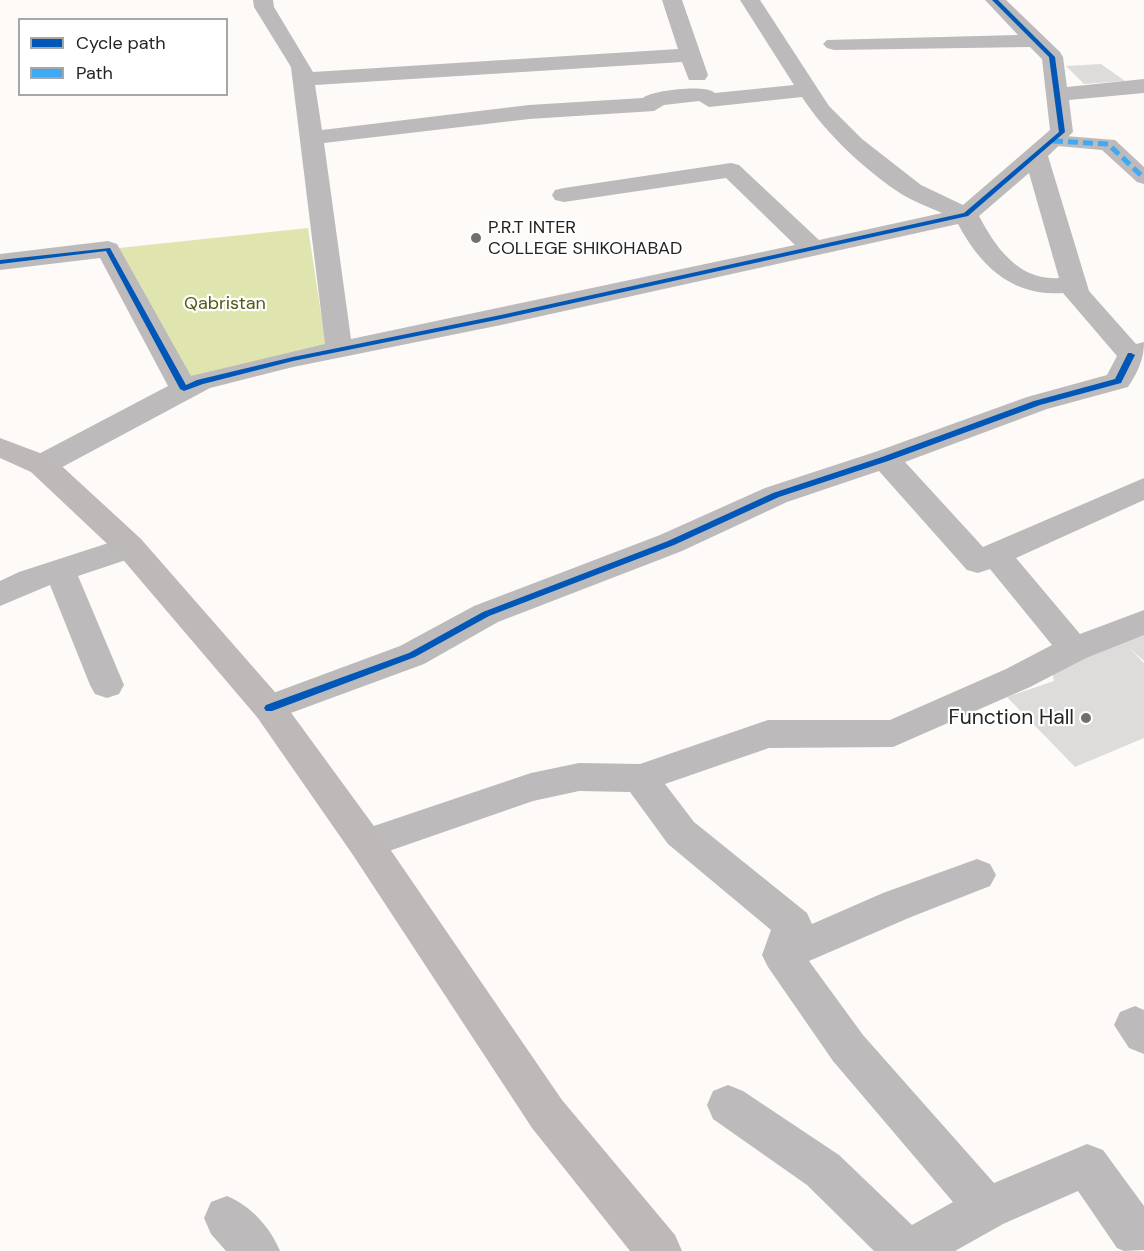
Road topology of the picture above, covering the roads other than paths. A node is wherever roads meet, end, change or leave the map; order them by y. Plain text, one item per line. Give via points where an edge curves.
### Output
1 (263, 0) edge
2 (672, 0) edge
3 (750, 0) edge
4 (995, 0) edge
5 (1036, 41) junction
6 (834, 44) dead end
7 (688, 54) junction
8 (304, 79) junction
9 (1144, 86) edge
10 (808, 90) junction
11 (705, 93) junction
12 (1058, 95) junction
13 (311, 138) junction
14 (1044, 148) junction
15 (1144, 178) edge
16 (564, 195) dead end
17 (966, 215) junction
18 (813, 248) junction
19 (0, 262) edge
20 (1075, 289) junction
21 (339, 350) junction
22 (1138, 352) edge
23 (1144, 384) edge
24 (184, 389) junction
25 (0, 447) edge
26 (885, 459) junction
27 (42, 465) junction
28 (1144, 488) edge
29 (130, 546) junction
30 (995, 555) junction
31 (60, 571) junction
32 (0, 595) edge
33 (1144, 622) edge
34 (1074, 649) junction
35 (107, 685) dead end
36 (269, 708) junction
37 (640, 778) junction
38 (366, 844) junction
39 (977, 875) dead end
40 (782, 956) junction
41 (728, 1105) dead end
42 (987, 1208) junction
43 (227, 1218) dead end
44 (1144, 1228) edge
45 (257, 1251) edge
46 (659, 1251) edge
47 (909, 1251) edge

1 - 8 street via 302,67
2 - 7 street
3 - 10 street
4 - 5 street
5 - 6 street
5 - 12 street via 1052,57
7 - 8 street
7 - 11 street
8 - 13 street
9 - 12 street
10 - 11 street via 709,100
10 - 17 street via 820,110 854,144 904,183
11 - 13 street via 653,100 654,104 529,112
12 - 14 street via 1062,132
13 - 21 street
14 - 15 street via 1108,144
14 - 17 street
14 - 20 street
16 - 18 street via 731,171
17 - 18 street
17 - 20 street via 977,238 1011,275 1050,288
18 - 21 street
19 - 24 street via 108,249
20 - 22 street
21 - 24 street via 245,370
22 - 23 street
22 - 26 street via 1119,381 1037,403
24 - 27 street
25 - 27 main road
26 - 30 street via 978,562
26 - 36 street via 776,495 671,543 486,614 412,655
27 - 29 main road
28 - 30 street
29 - 31 street
29 - 36 main road
30 - 34 street
31 - 32 street
31 - 35 street
33 - 34 street
34 - 37 street via 893,733 768,734
36 - 38 main road
37 - 38 street via 579,777 531,787
37 - 40 street via 681,833 793,925
38 - 46 main road via 547,1114
39 - 40 street
40 - 42 street via 848,1048
41 - 47 street via 823,1170
42 - 44 street via 1087,1165 1133,1232
42 - 47 street
43 - 45 street

